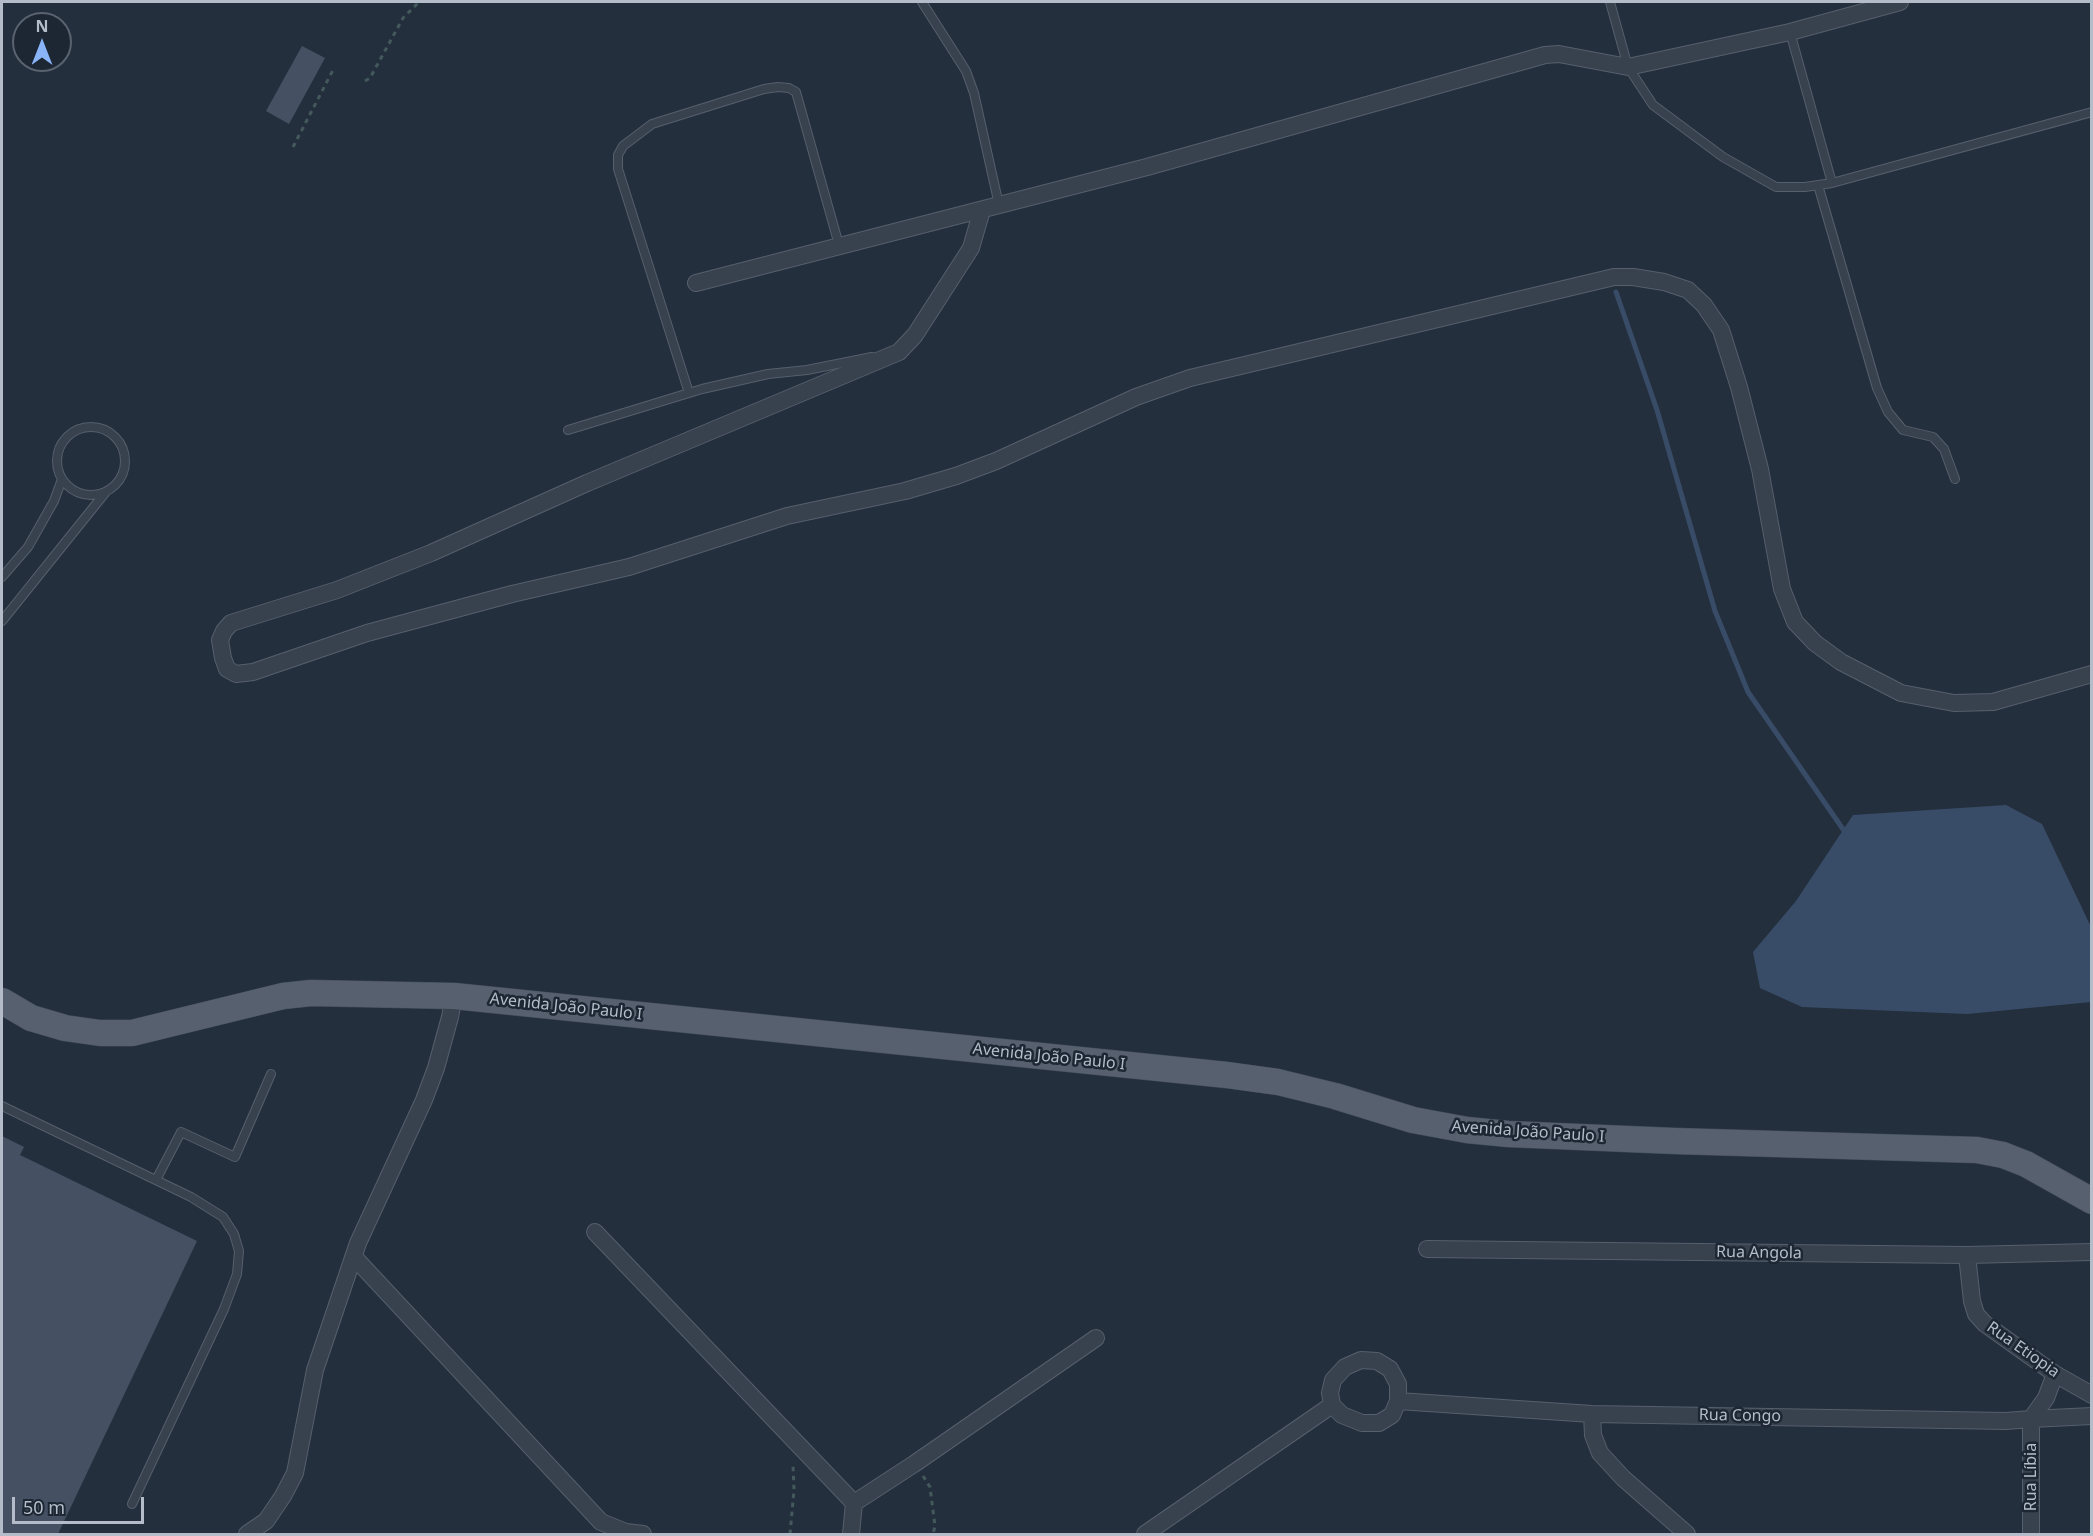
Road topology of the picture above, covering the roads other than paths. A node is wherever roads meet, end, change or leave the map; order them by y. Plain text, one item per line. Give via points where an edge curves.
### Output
1 (922, 2) edge
2 (1610, 2) edge
3 (1900, 2) edge
4 (1790, 32) junction
5 (1628, 68) junction
6 (2091, 112) edge
7 (1832, 183) junction
8 (1818, 185) junction
9 (999, 205) junction
10 (982, 210) junction
11 (839, 245) junction
12 (696, 283) dead end
13 (898, 352) junction
14 (688, 393) junction
15 (568, 430) dead end
16 (62, 479) junction
17 (1955, 479) dead end
18 (105, 493) junction
19 (2, 577) edge
20 (2, 621) edge
21 (2091, 674) edge
22 (454, 996) junction
23 (2, 1001) edge
24 (271, 1074) dead end
25 (2, 1106) edge
26 (156, 1180) junction
27 (2091, 1201) edge
28 (595, 1232) dead end
29 (1427, 1249) dead end
30 (2091, 1252) edge
31 (1967, 1256) junction
32 (354, 1257) junction
33 (1096, 1338) dead end
34 (2055, 1374) junction
35 (2091, 1395) edge
36 (1398, 1401) junction
37 (1332, 1405) junction
38 (1592, 1414) junction
39 (2091, 1416) edge
40 (2031, 1419) junction
41 (854, 1503) junction
42 (132, 1504) dead end
43 (247, 1534) edge
44 (644, 1534) edge
45 (850, 1534) edge
46 (1145, 1534) edge
47 (1687, 1534) edge
48 (2031, 1534) edge

1 - 9 lane via 966,71
2 - 5 lane
3 - 4 street
4 - 5 street
4 - 7 lane
5 - 8 lane via 1653,105 1723,157 1776,187
5 - 9 street via 1559,54 1545,55
6 - 7 lane
7 - 8 lane
8 - 17 lane via 1877,388 1888,412 1903,430 1933,437 1944,449
9 - 10 street
10 - 11 street
10 - 13 street via 971,248 915,335
11 - 12 street
11 - 14 lane via 796,92 789,88 764,89 652,124 622,146 618,169
13 - 14 lane via 768,374
13 - 21 street via 431,553 337,590 231,623 220,640 227,669 236,674 253,672 367,633 629,567 787,516 956,476 1136,397 1190,378 1614,277 1633,277 1688,290 1704,304 1720,330 1760,469 1782,589 1795,622 1815,643 1841,662 1900,693 1954,703 1993,702
14 - 15 lane
16 - 18 lane via 85,495
16 - 18 lane via 58,451 69,435 87,427 107,430 120,444 125,462 120,481
16 - 19 lane via 28,547
18 - 20 lane
22 - 23 main road, Avenida João Paulo I via 292,995 132,1033 65,1028 31,1017
22 - 27 main road, Avenida João Paulo I via 1227,1075 1278,1082 1413,1120 1467,1130 1977,1150 2026,1164
22 - 32 street via 424,1100
24 - 26 lane via 235,1157 181,1132
25 - 26 lane
26 - 42 lane via 223,1217 239,1251 237,1274 224,1309
28 - 41 street
29 - 31 street, Rua Angola
30 - 31 street, Rua Angola
31 - 34 street, Rua Etiopia via 1977,1314 2000,1336
32 - 43 street via 315,1370 295,1473 266,1521
32 - 44 street via 601,1522
33 - 41 street
34 - 35 street, Rua Etiopia
34 - 40 street via 2046,1398
36 - 37 street via 1392,1415 1379,1423 1362,1423 1342,1415
36 - 37 street via 1398,1384 1390,1369 1377,1361 1361,1360 1345,1367 1333,1380
36 - 38 street, Rua Congo
37 - 46 street
38 - 40 street, Rua Congo
38 - 47 street via 1593,1435 1600,1453
39 - 40 street, Rua Congo
40 - 48 street, Rua Líbia
41 - 45 street

